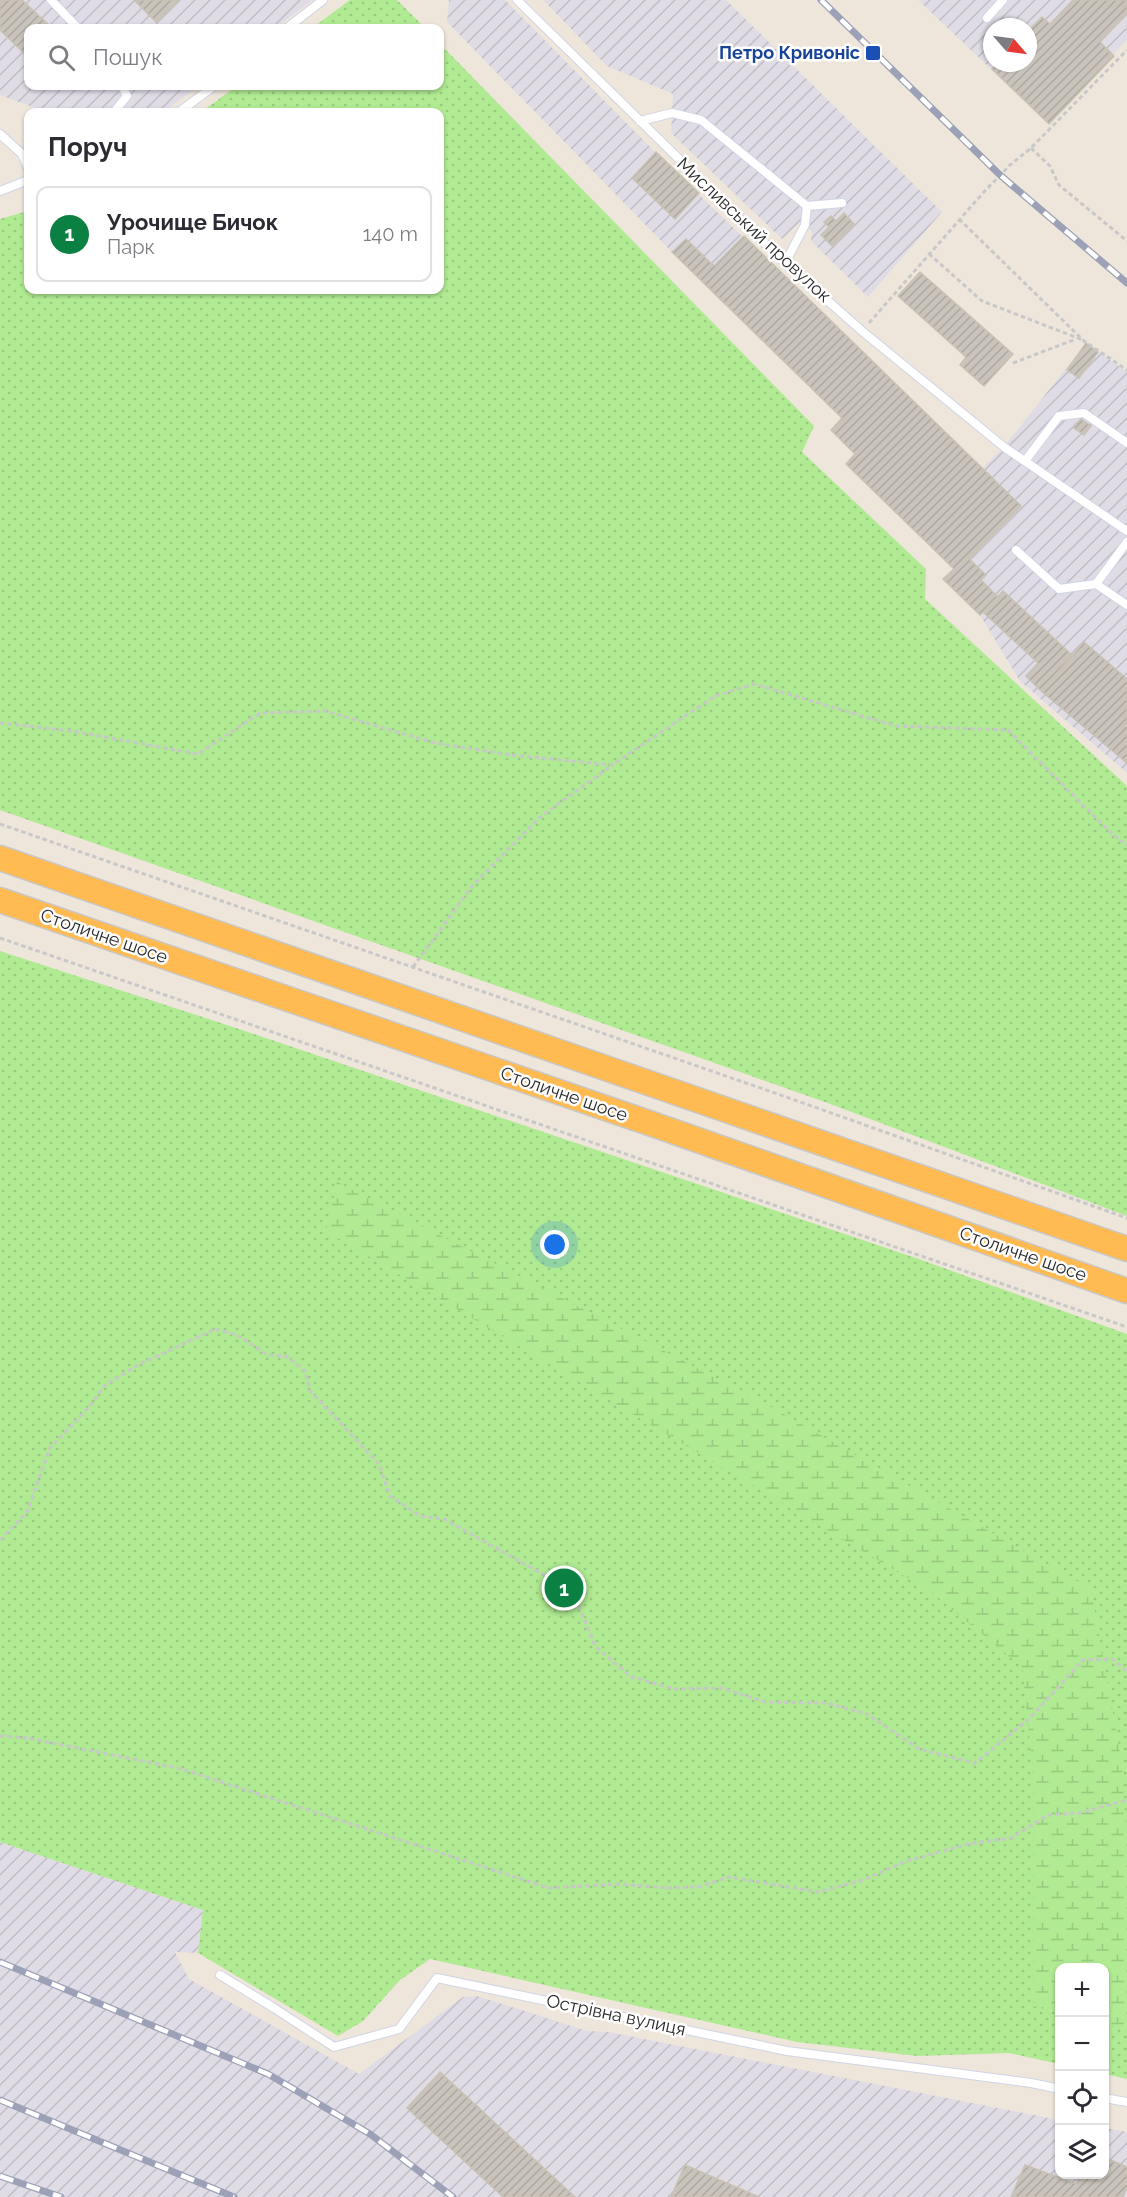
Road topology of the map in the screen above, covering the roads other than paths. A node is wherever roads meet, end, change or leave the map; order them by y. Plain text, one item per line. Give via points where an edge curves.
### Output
1 (51, 0) edge
2 (323, 0) edge
3 (517, 0) edge
4 (1003, 0) edge
5 (987, 18) dead end
6 (74, 24) edge
7 (292, 24) edge
8 (124, 90) edge
9 (209, 90) edge
10 (117, 108) edge
11 (184, 108) edge
12 (640, 121) junction
13 (0, 134) edge
14 (24, 159) edge
15 (24, 182) edge
16 (0, 191) edge
17 (842, 203) dead end
18 (807, 206) junction
19 (785, 263) junction
20 (1127, 443) edge
21 (1025, 461) junction
22 (1127, 531) edge
23 (1127, 542) edge
24 (1016, 550) dead end
25 (1096, 584) junction
26 (1127, 605) edge
27 (0, 858) edge
28 (0, 900) edge
29 (1127, 1249) edge
30 (1127, 1291) edge
31 (220, 1975) dead end
32 (1055, 2088) edge
33 (1109, 2099) edge
34 (1127, 2103) edge

1 - 6 lane
2 - 7 lane
3 - 12 lane, Мисливський провулок
4 - 5 lane
8 - 10 lane via 127,96
9 - 11 lane
12 - 18 lane via 672,113 701,120
12 - 19 lane, Мисливський провулок
13 - 14 lane
15 - 16 lane
17 - 18 lane
18 - 19 lane via 805,225
19 - 21 lane, Мисливський провулок via 862,331
20 - 21 lane via 1084,413 1059,416
21 - 22 lane, Мисливський провулок
23 - 25 lane
24 - 25 lane via 1059,589
25 - 26 lane
27 - 29 highway
28 - 30 highway, Столичне шосе
31 - 32 lane, Острівна вулиця via 334,2048 399,2029 437,1977 787,2051
33 - 34 lane

